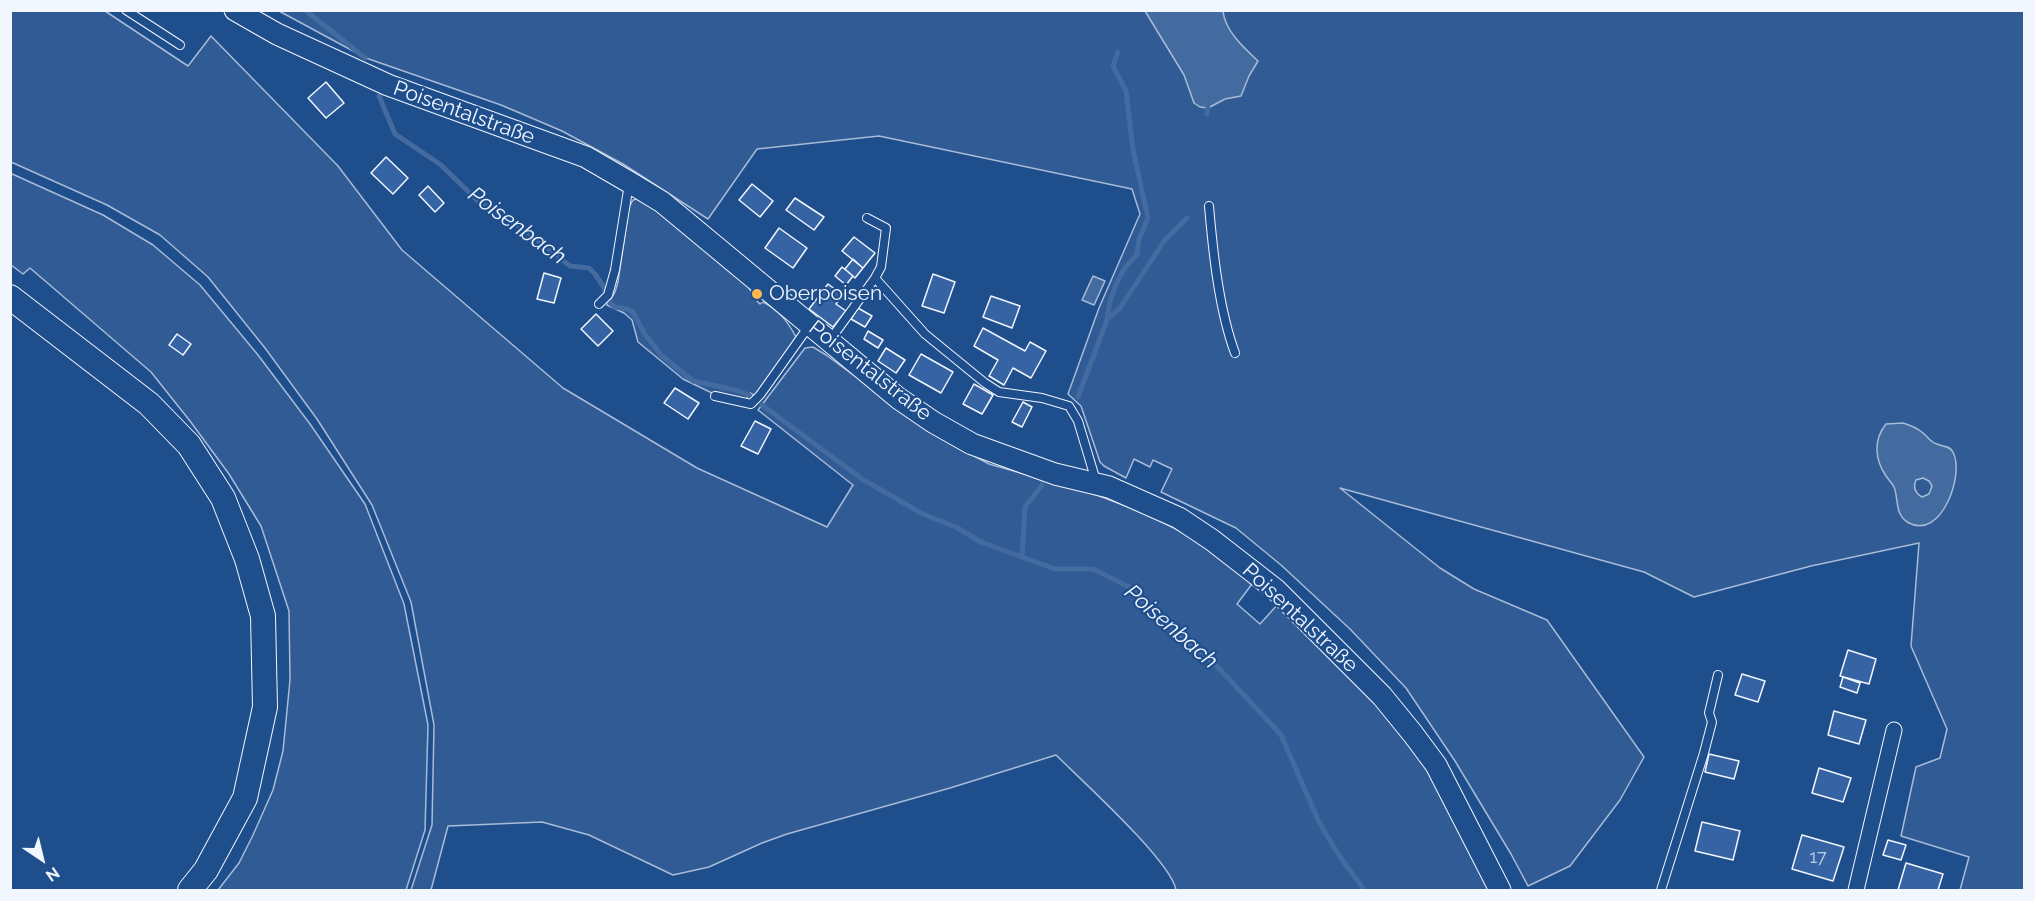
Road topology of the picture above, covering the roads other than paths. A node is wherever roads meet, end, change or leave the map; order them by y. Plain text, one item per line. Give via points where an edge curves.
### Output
1 (126, 10) edge
2 (235, 10) edge
3 (180, 45) dead end
4 (629, 182) junction
5 (1209, 206) dead end
6 (867, 218) dead end
7 (875, 278) junction
8 (10, 297) edge
9 (599, 304) dead end
10 (810, 325) junction
11 (830, 342) junction
12 (1235, 353) dead end
13 (715, 396) dead end
14 (1096, 483) junction
15 (1718, 675) dead end
16 (1894, 730) dead end
17 (190, 891) edge
18 (1500, 891) edge
19 (1661, 891) edge
20 (1856, 891) edge

1 - 3 lane
2 - 4 main road, Poisentalstraße via 277,34 388,85 586,157
4 - 9 lane via 609,295
4 - 10 main road, Poisentalstraße via 662,202
5 - 12 lane via 1219,289
6 - 7 lane via 886,228 881,267
7 - 11 lane
7 - 14 lane via 925,334 985,383 999,392 1069,406 1078,421
8 - 17 main road via 149,404 189,445 223,498 247,559 263,616 265,706 245,798 206,870
10 - 11 main road, Poisentalstraße
10 - 13 lane via 752,404
11 - 14 main road, Poisentalstraße via 898,398 972,444 1055,474
14 - 18 main road, Poisentalstraße via 1179,518 1212,540 1275,589 1382,696 1436,765
15 - 19 lane via 1704,753
16 - 20 street

